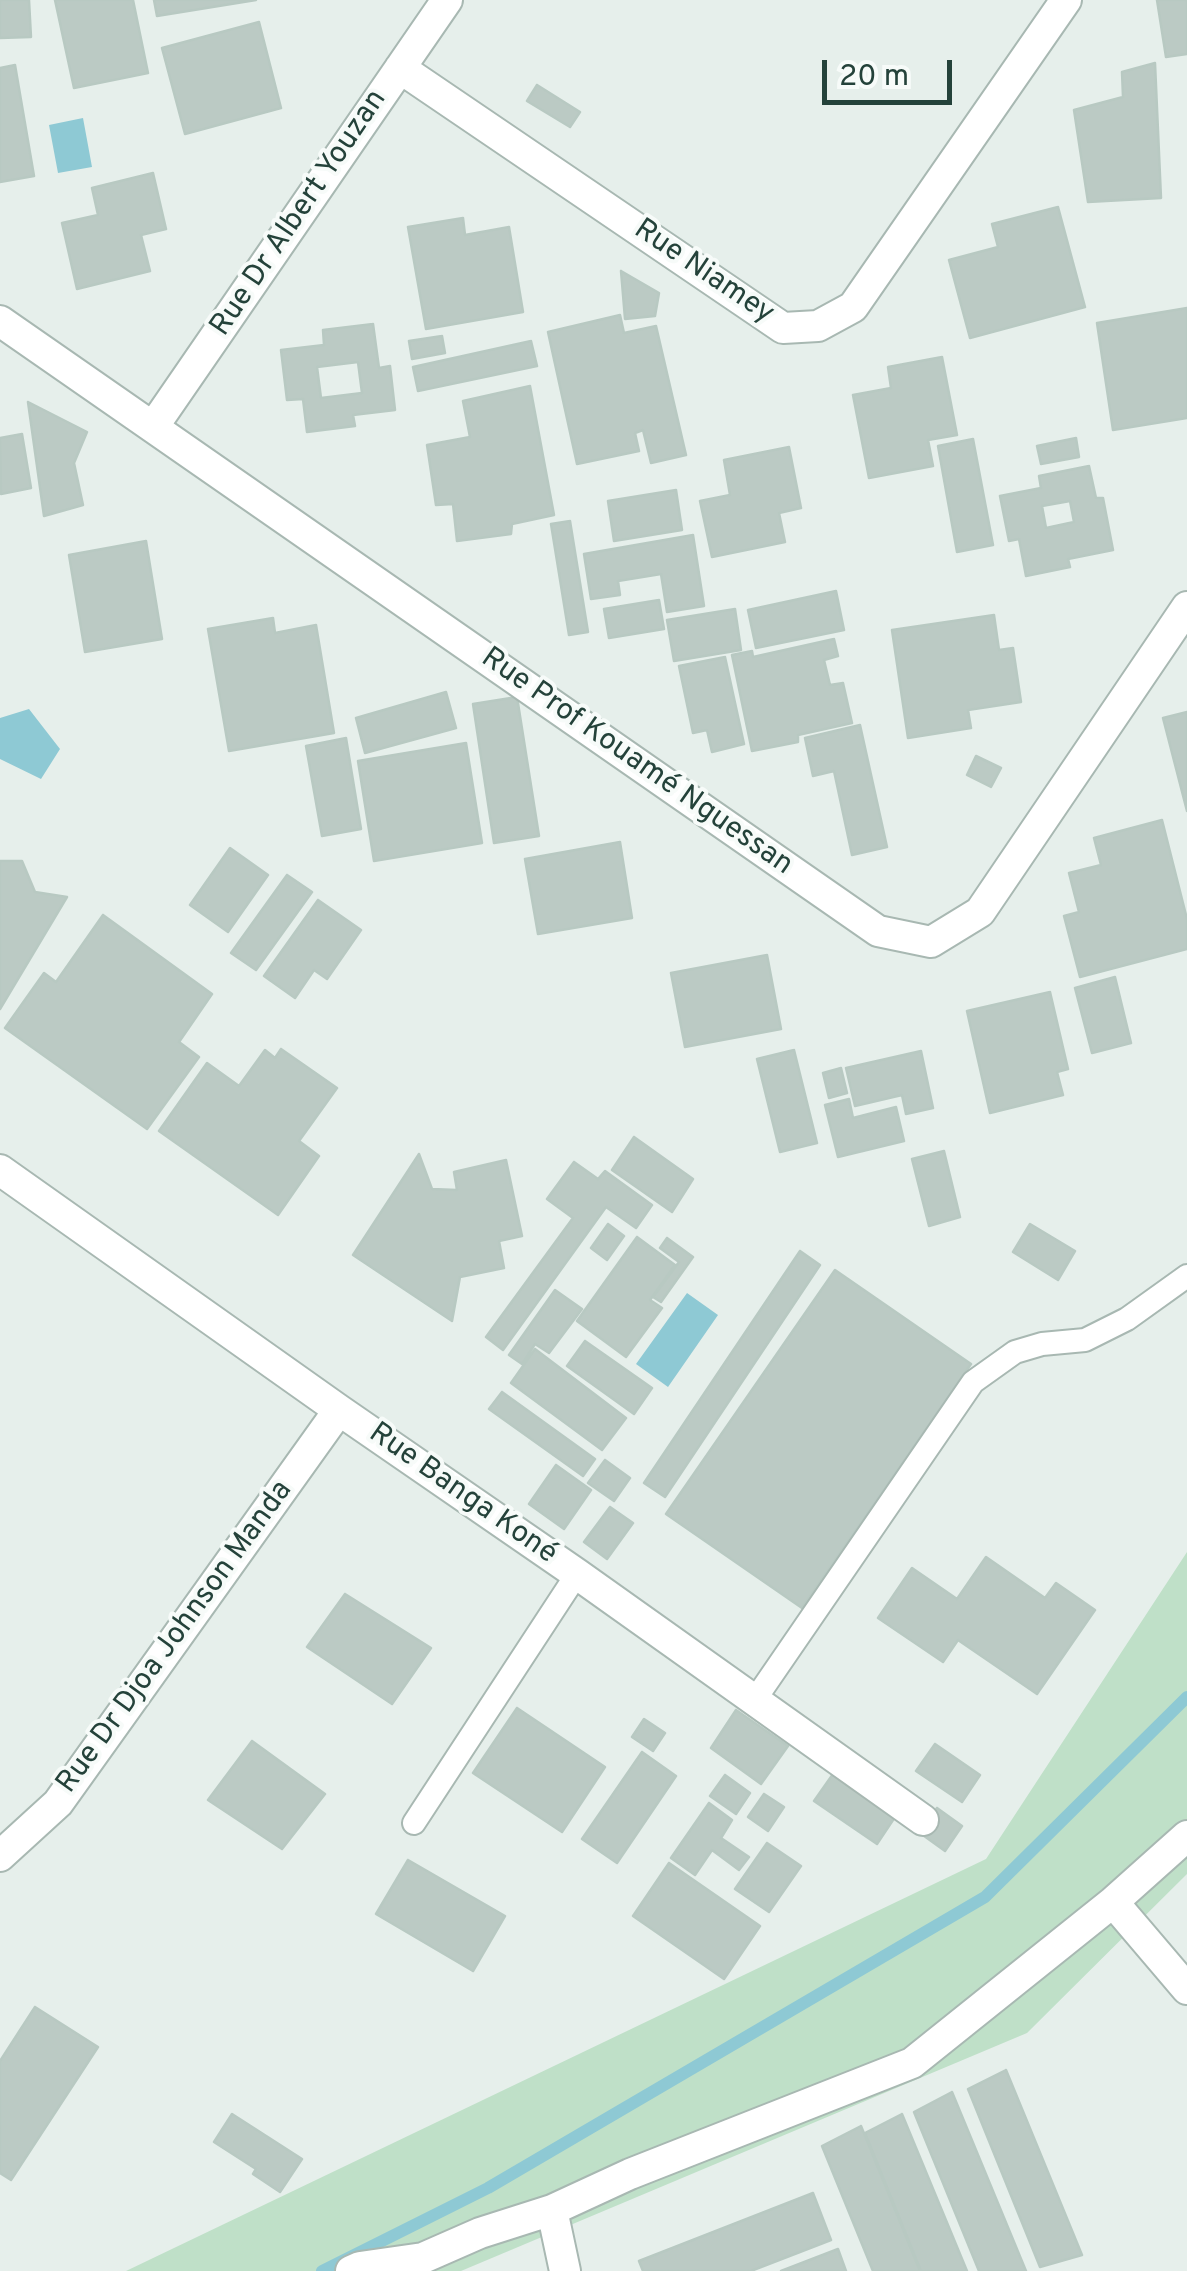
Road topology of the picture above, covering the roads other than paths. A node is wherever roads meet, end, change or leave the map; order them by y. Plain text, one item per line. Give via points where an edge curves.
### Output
1 (447, 0) edge
2 (1066, 0) edge
3 (400, 68) junction
4 (0, 321) edge
5 (154, 428) junction
6 (1187, 607) edge
7 (0, 1170) edge
8 (1187, 1276) edge
9 (340, 1410) junction
10 (577, 1574) junction
11 (754, 1700) junction
12 (923, 1820) dead end
13 (414, 1823) dead end
14 (1187, 1836) edge
15 (0, 1856) edge
16 (1113, 1902) junction
17 (1187, 1988) edge
18 (552, 2210) junction
19 (351, 2271) edge
20 (564, 2271) edge

1 - 3 street, Rue Dr Albert Youzan
2 - 3 street, Rue Niamey via 853,307 818,326 783,328
3 - 5 street, Rue Dr Albert Youzan
4 - 5 street, Rue Prof Kouamé Nguessan
5 - 6 street, Rue Prof Kouamé Nguessan via 878,931 931,942 980,912
7 - 9 street, Rue Banga Koné
8 - 11 lane via 1127,1320 1086,1340 1015,1352 974,1382
9 - 10 street, Rue Banga Koné
9 - 15 street, Rue Dr Djoa Johnson Manda via 58,1803
10 - 11 street, Rue Banga Koné
10 - 13 lane
11 - 12 street, Rue Banga Koné
14 - 16 street
16 - 17 street
16 - 18 street via 912,2064
18 - 19 street via 423,2258
18 - 20 street

